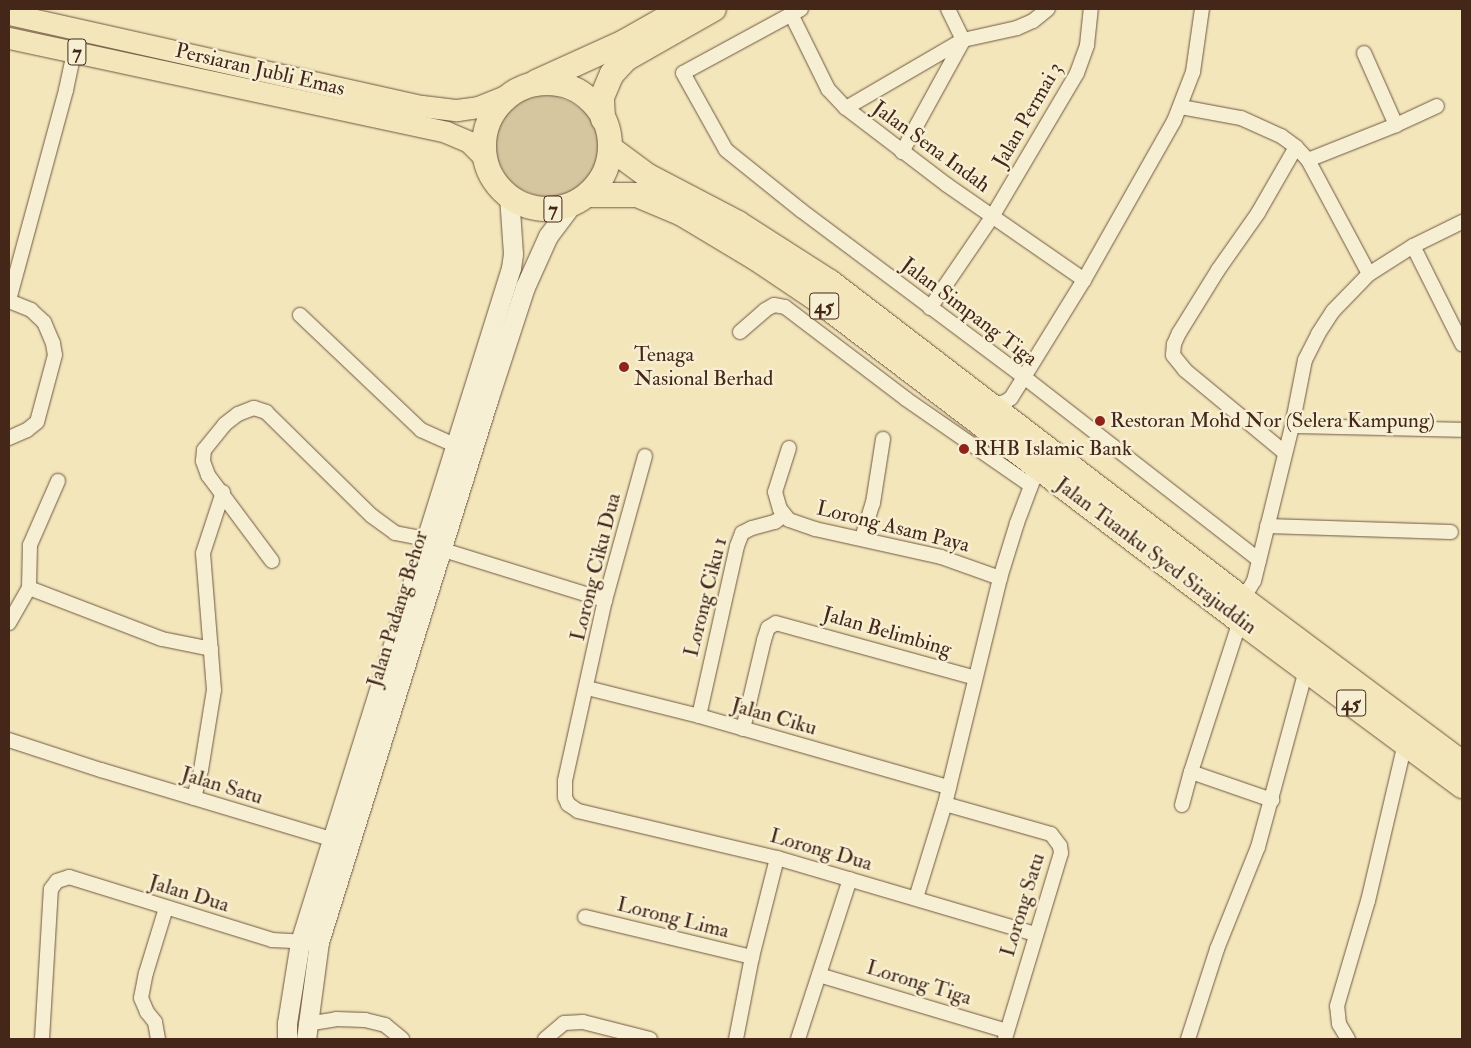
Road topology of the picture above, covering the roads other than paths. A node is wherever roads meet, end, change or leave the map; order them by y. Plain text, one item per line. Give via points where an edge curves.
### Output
1 (682, 9) edge
2 (714, 9) edge
3 (948, 9) edge
4 (1048, 9) edge
5 (1091, 9) edge
6 (1202, 9) edge
7 (796, 12) edge
8 (9, 14) edge
9 (9, 38) edge
10 (963, 40) junction
11 (149, 45) junction
12 (74, 51) junction
13 (1364, 53) dead end
14 (145, 67) junction
15 (518, 90) junction
16 (1437, 106) dead end
17 (1181, 107) junction
18 (846, 108) junction
19 (603, 119) junction
20 (1396, 125) junction
21 (1296, 147) junction
22 (610, 148) junction
23 (902, 152) junction
24 (485, 158) junction
25 (1308, 160) junction
26 (509, 196) junction
27 (580, 199) junction
28 (992, 217) junction
29 (1462, 222) edge
30 (1413, 246) junction
31 (1369, 274) junction
32 (1084, 280) junction
33 (9, 300) edge
34 (930, 308) junction
35 (300, 315) dead end
36 (740, 332) dead end
37 (1462, 344) edge
38 (883, 350) junction
39 (868, 370) junction
40 (1024, 378) junction
41 (991, 405) junction
42 (1292, 426) junction
43 (1462, 430) edge
44 (9, 438) edge
45 (883, 439) dead end
46 (455, 444) junction
47 (789, 448) dead end
48 (1284, 452) junction
49 (646, 456) dead end
50 (1038, 467) junction
51 (58, 481) dead end
52 (223, 492) junction
53 (782, 512) junction
54 (1266, 526) junction
55 (1450, 532) dead end
56 (862, 538) junction
57 (433, 544) junction
58 (1259, 560) junction
59 (272, 561) dead end
60 (1000, 578) junction
61 (29, 588) junction
62 (605, 600) junction
63 (1238, 611) junction
64 (9, 623) edge
65 (211, 648) junction
66 (1306, 670) junction
67 (975, 678) junction
68 (587, 688) junction
69 (699, 716) junction
70 (743, 729) junction
71 (9, 740) edge
72 (1405, 743) junction
73 (1462, 763) edge
74 (1192, 772) junction
75 (1462, 786) edge
76 (949, 787) junction
77 (194, 798) junction
78 (1272, 800) junction
79 (945, 804) junction
80 (1182, 805) dead end
81 (592, 814) joint
82 (331, 839) junction
83 (776, 858) junction
84 (850, 879) junction
85 (916, 898) junction
86 (166, 908) junction
87 (585, 916) dead end
88 (1036, 934) junction
89 (300, 942) junction
90 (318, 942) junction
91 (752, 957) junction
92 (819, 974) junction
93 (306, 1032) edge
94 (1006, 1035) edge
95 (42, 1039) edge
96 (158, 1039) edge
97 (287, 1039) edge
98 (402, 1039) edge
99 (545, 1039) edge
100 (650, 1039) edge
101 (736, 1039) edge
102 (798, 1039) edge
103 (1188, 1039) edge
104 (1348, 1039) edge

1 - 15 highway, 7 via 624,42
2 - 19 highway, 7 via 626,59 612,74 602,97
3 - 10 street
4 - 10 street via 1017,28
5 - 28 street, Jalan Permai 3 via 1087,45 1077,73
6 - 17 street via 1193,72
7 - 18 street, Jalan Sena Indah via 828,89
7 - 34 street, Jalan Simpang Tiga via 683,73 726,150
8 - 11 main road, Persiaran Jubli Emas / 7
9 - 12 main road, Persiaran Jubli Emas / 7
10 - 18 street
10 - 23 street
11 - 14 main road
11 - 15 main road, Persiaran Jubli Emas / 7 via 443,109 478,107
12 - 14 main road, Persiaran Jubli Emas / 7
12 - 33 street
13 - 20 street
14 - 24 main road, Persiaran Jubli Emas / 7 via 446,132 470,142
15 - 19 highway, 7 via 550,83 574,89 588,98
15 - 24 highway, 7 via 501,102 488,122
16 - 20 street
17 - 21 street via 1241,118 1281,136
17 - 32 street
18 - 23 street, Jalan Sena Indah
19 - 22 highway, 7 via 608,128
20 - 25 street
21 - 25 street
21 - 48 street via 1258,213 1179,333 1172,355 1185,370
22 - 27 highway, 7 via 604,174
22 - 41 highway, Jalan Tuanku Syed Sirajuddin / 45 via 648,176 738,223 830,282
23 - 28 street, Jalan Sena Indah
24 - 26 highway, 7 via 496,183
25 - 31 street
26 - 27 highway, 7 via 539,209 561,208
26 - 46 main road, Jalan Padang Behor via 514,254 511,268
27 - 38 highway, Jalan Tuanku Syed Sirajuddin / 45 via 636,195 682,214 766,265
27 - 57 main road, Jalan Padang Behor via 548,236 525,287
28 - 32 street, Jalan Sena Indah
28 - 34 street, Jalan Permai 3
29 - 30 street
30 - 31 street
30 - 37 street
31 - 42 street via 1333,311 1318,334 1306,360
32 - 40 street
33 - 44 street via 31,310 44,322 55,356 37,422
34 - 40 street, Jalan Simpang Tiga
35 - 46 street via 421,430
36 - 39 street via 764,310 774,305 785,307
38 - 39 street
38 - 50 highway, Jalan Tuanku Syed Sirajuddin / 45
39 - 50 street via 906,400
40 - 41 street via 1012,398
40 - 58 street, Jalan Simpang Tiga
41 - 50 highway, Jalan Tuanku Syed Sirajuddin / 45
42 - 43 street
42 - 48 street
45 - 56 street via 873,503
46 - 57 main road, Jalan Padang Behor
47 - 53 street via 775,492
48 - 54 street
49 - 62 street, Lorong Ciku Dua
50 - 60 street
50 - 63 highway, Jalan Tuanku Syed Sirajuddin / 45
51 - 61 street via 30,545
52 - 57 street via 208,475 203,460 204,450 232,419 254,408 266,412 372,516 395,532
52 - 59 street
52 - 65 street via 203,553
53 - 56 street, Lorong Asam Paya via 788,520 815,530
53 - 69 street, Lorong Ciku 1 via 775,522 742,533 736,546
54 - 55 street
54 - 58 street
56 - 60 street, Lorong Asam Paya via 942,557
57 - 62 street
57 - 82 main road, Jalan Padang Behor
57 - 90 main road, Jalan Padang Behor
58 - 63 street via 1252,586
60 - 67 street
61 - 64 street
61 - 65 street via 162,639
62 - 68 street, Lorong Ciku Dua
63 - 66 highway, Jalan Tuanku Syed Sirajuddin / 45
63 - 73 highway, Jalan Tuanku Syed Sirajuddin / 45
63 - 74 street
65 - 77 street via 214,690
66 - 72 highway, Jalan Tuanku Syed Sirajuddin / 45
66 - 78 street
67 - 70 street, Jalan Belimbing via 776,623 768,628
67 - 76 street
68 - 69 street, Jalan Ciku
68 - 81 street, Lorong Ciku Dua via 565,781 565,797 568,804 578,811
69 - 70 street, Jalan Ciku
70 - 76 street, Jalan Ciku
71 - 77 street, Jalan Satu
72 - 75 highway, Jalan Tuanku Syed Sirajuddin / 45
72 - 104 street via 1368,901 1337,1006 1339,1024
74 - 78 street
74 - 80 street
76 - 79 street
77 - 82 street, Jalan Satu
78 - 103 street
79 - 85 street
79 - 88 street, Lorong Satu via 1057,838 1061,852
81 - 83 street, Lorong Dua
82 - 89 main road, Jalan Padang Behor
83 - 84 street, Lorong Dua
83 - 91 street
84 - 85 street, Lorong Dua
84 - 92 street
85 - 88 street, Lorong Dua
86 - 89 street, Jalan Dua via 272,940
86 - 95 street, Jalan Dua via 69,877 57,881 51,889
86 - 96 street via 141,998 155,1022
87 - 91 street, Lorong Lima
88 - 94 street, Lorong Satu
89 - 90 street, Jalan Dua
89 - 97 main road, Jalan Padang Behor
90 - 93 main road, Jalan Padang Behor
91 - 101 street
92 - 94 street, Lorong Tiga
92 - 102 street
93 - 98 street via 336,1019 365,1020 385,1025
99 - 100 street via 564,1023 583,1022

